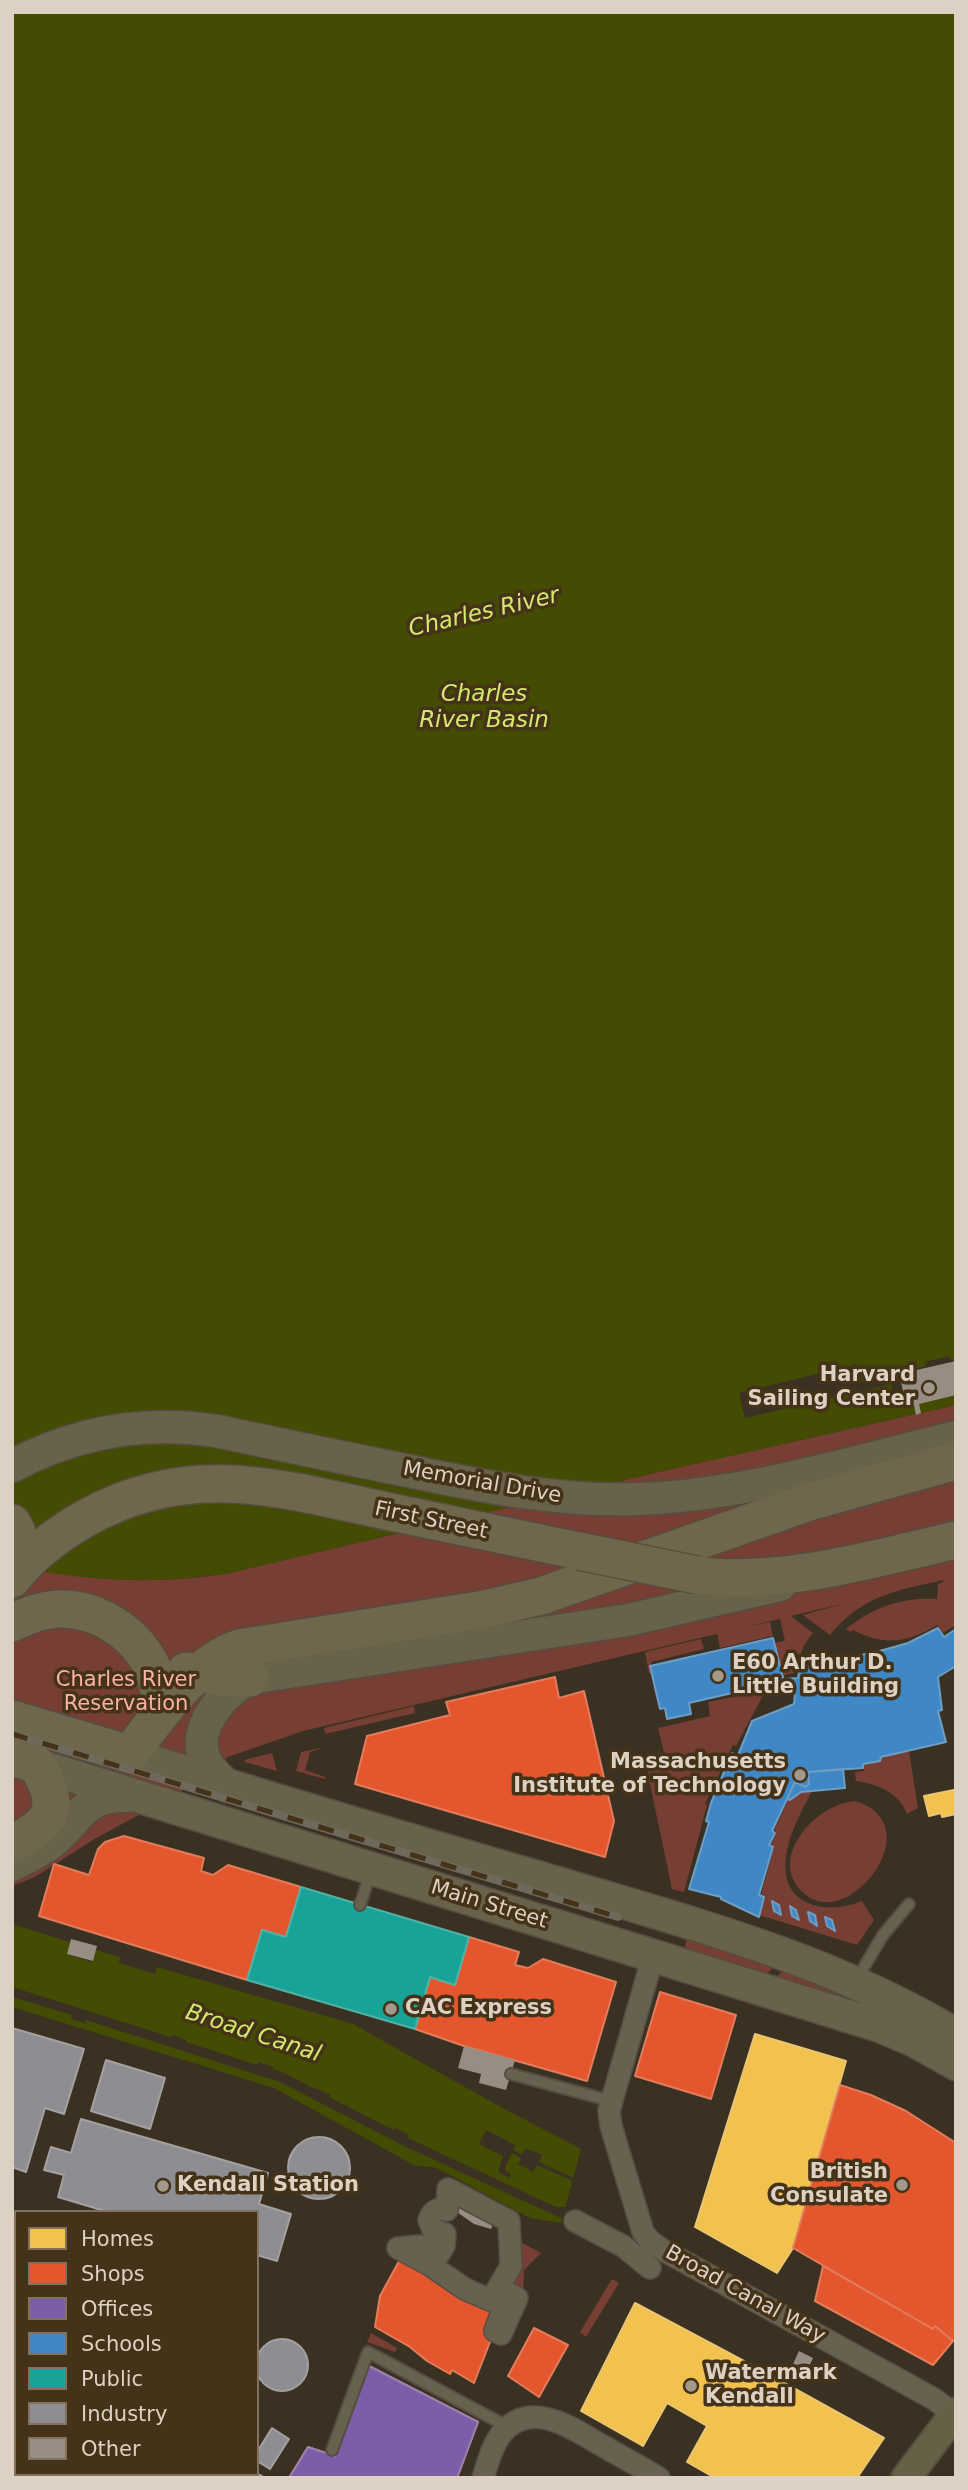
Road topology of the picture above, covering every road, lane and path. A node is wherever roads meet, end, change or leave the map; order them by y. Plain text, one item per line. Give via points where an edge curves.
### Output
1 (956, 1437) edge
2 (956, 1461) edge
3 (12, 1466) edge
4 (12, 1523) edge
5 (956, 1540) edge
6 (875, 1558) junction
7 (14, 1577) edge
8 (12, 1623) edge
9 (146, 1656) junction
10 (250, 1678) junction
11 (174, 1696) junction
12 (20, 1721) edge
13 (129, 1754) junction
14 (22, 1760) edge
15 (227, 1786) junction
16 (136, 1797) junction
17 (12, 1843) edge
18 (12, 1865) edge
19 (372, 1870) junction
20 (909, 1904) dead end
21 (360, 1905) dead end
22 (653, 1956) junction
23 (856, 1982) junction
24 (956, 2035) edge
25 (956, 2064) edge
26 (511, 2074) dead end
27 (611, 2101) junction
28 (575, 2221) dead end
29 (650, 2268) dead end
30 (495, 2331) joint
31 (955, 2413) edge
32 (508, 2427) junction
33 (332, 2450) dead end
34 (94, 2476) edge
35 (102, 2478) edge
36 (483, 2478) edge
37 (659, 2478) edge
38 (906, 2478) edge

1 - 3 main road, Memorial Drive via 709,1493 638,1499 493,1488 182,1427 98,1433
2 - 11 highway via 809,1502 541,1596 467,1612 252,1644 226,1653
4 - 7 highway via 20,1546
5 - 6 highway
6 - 7 highway, First Street, bridge via 766,1576 697,1575 262,1486 226,1483 180,1485 94,1514 45,1545
6 - 10 main road via 647,1617
8 - 9 highway via 56,1609 88,1613 117,1626
9 - 11 highway via 167,1666
9 - 11 highway via 159,1689 159,1706
10 - 11 highway via 220,1677
10 - 15 main road via 222,1700 204,1732 205,1760
11 - 13 highway
12 - 13 highway, Main Street
13 - 15 main road, Main Street
14 - 16 main road, Main Street
14 - 17 highway via 50,1790 50,1812 44,1823
15 - 23 main road, Main Street via 759,1944
16 - 18 main road via 108,1796 94,1801 46,1846
16 - 19 main road, Main Street
19 - 21 lane
19 - 22 main road, Main Street
20 - 23 lane via 883,1935
22 - 25 main road, Main Street via 880,2026
22 - 27 street, Broad Canal Way
23 - 24 main road, Main Street
26 - 27 lane
27 - 31 street, Broad Canal Way via 611,2126 643,2232 650,2241
28 - 29 street via 623,2246
30 - 30 street via 502,2334 517,2298 499,2287 511,2266 509,2221 448,2189 447,2210 435,2211 429,2220 433,2230 445,2234 439,2254 420,2246 398,2248 504,2306
31 - 38 main road
32 - 33 lane via 368,2352
32 - 36 street via 494,2446
32 - 37 street via 531,2417 556,2421
34 - 35 street

